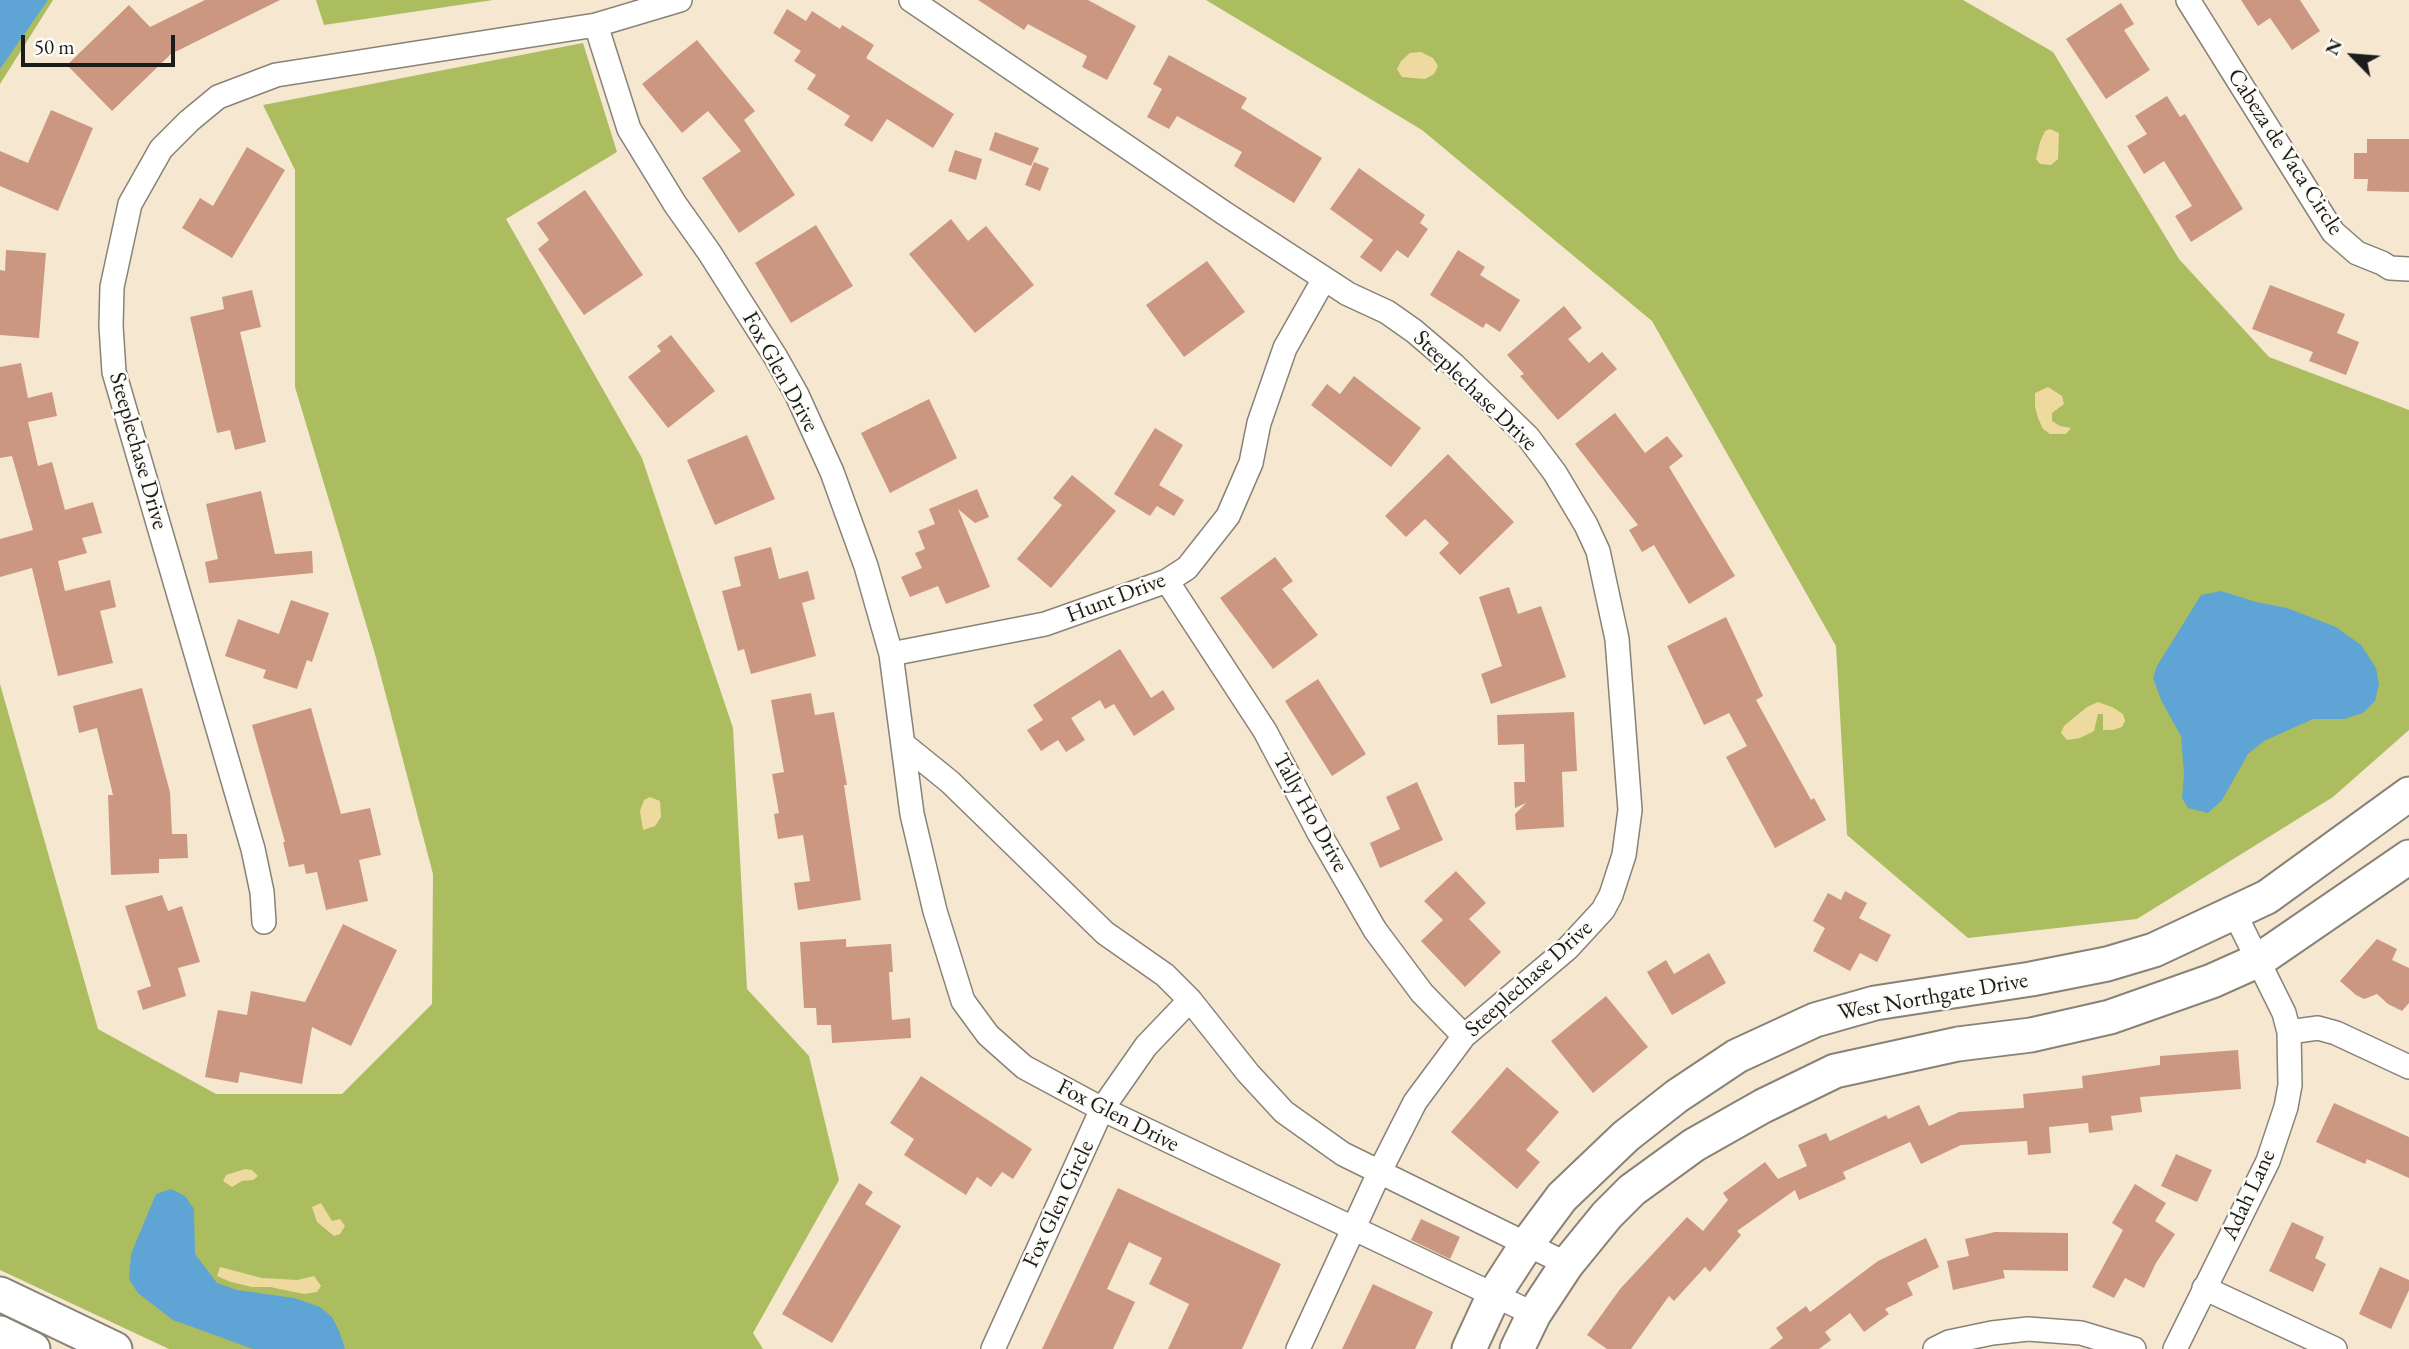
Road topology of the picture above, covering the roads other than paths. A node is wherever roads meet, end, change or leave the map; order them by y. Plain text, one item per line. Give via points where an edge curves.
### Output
1 (680, 0) edge
2 (911, 0) edge
3 (2188, 0) edge
4 (596, 24) junction
5 (2409, 269) edge
6 (1324, 279) junction
7 (1167, 581) junction
8 (891, 654) junction
9 (903, 744) junction
10 (2409, 794) edge
11 (2409, 858) edge
12 (2235, 914) junction
13 (264, 922) dead end
14 (2259, 960) junction
15 (1190, 1000) junction
16 (2289, 1032) junction
17 (1464, 1036) junction
18 (2409, 1067) edge
19 (1102, 1110) junction
20 (1379, 1173) junction
21 (1353, 1229) junction
22 (1527, 1244) junction
23 (1567, 1264) junction
24 (2204, 1288) junction
25 (0, 1294) edge
26 (1494, 1294) junction
27 (1534, 1314) junction
28 (0, 1333) edge
29 (33, 1349) edge
30 (115, 1349) edge
31 (993, 1349) edge
32 (1298, 1349) edge
33 (1469, 1349) edge
34 (1517, 1349) edge
35 (1935, 1349) edge
36 (2134, 1349) edge
37 (2175, 1349) edge
38 (2334, 1349) edge

1 - 4 street, Steeplechase Drive
2 - 6 street, Steeplechase Drive
3 - 5 street, Cabeza de Vaca Circle via 2333,232 2357,253 2390,268
4 - 8 street, Fox Glen Drive via 629,129 797,395 832,472
4 - 13 street, Steeplechase Drive via 276,75 218,97 161,149 130,204 112,287 114,372 253,849
6 - 7 street, Hunt Drive via 1285,348 1259,423 1251,463 1228,516 1187,568
6 - 17 street, Steeplechase Drive via 1413,331 1528,438 1555,473 1598,551 1617,639 1630,810 1622,863 1611,895 1568,948
7 - 8 street, Hunt Drive via 1045,624
7 - 17 street, Tally Ho Drive via 1265,731 1375,930 1422,993
8 - 9 street, Fox Glen Drive
9 - 15 street via 950,782 1105,933 1165,975
9 - 19 street, Fox Glen Drive via 912,814 929,888 963,1001 988,1035 1024,1068
10 - 12 main road, West Northgate Drive via 2267,897
11 - 14 main road
12 - 14 street, Adah Lane
12 - 22 main road, West Northgate Drive via 2154,950 2106,964 1875,1003 1815,1020 1737,1056 1677,1096 1598,1161 1562,1197
14 - 16 street, Adah Lane
14 - 23 main road via 2110,1017 1835,1071 1694,1145 1632,1189
15 - 19 street, Fox Glen Circle via 1146,1046
15 - 20 street via 1284,1112
16 - 18 street via 2318,1028 2336,1033
16 - 24 street, Adah Lane via 2290,1085 2283,1118 2268,1161
17 - 20 street, Steeplechase Drive via 1415,1102
19 - 21 street, Fox Glen Drive
19 - 31 street, Fox Glen Circle
20 - 21 street, Steeplechase Drive
20 - 22 street
21 - 26 street, Fox Glen Drive
21 - 32 street
22 - 23 street
22 - 26 main road, West Northgate Drive
23 - 27 main road
24 - 37 street, Adah Lane
24 - 38 street
25 - 30 main road
26 - 27 street, Fox Glen Drive
26 - 33 main road, West Northgate Drive
27 - 34 main road
28 - 29 main road
35 - 36 street via 1949,1342 2028,1329 2081,1333

